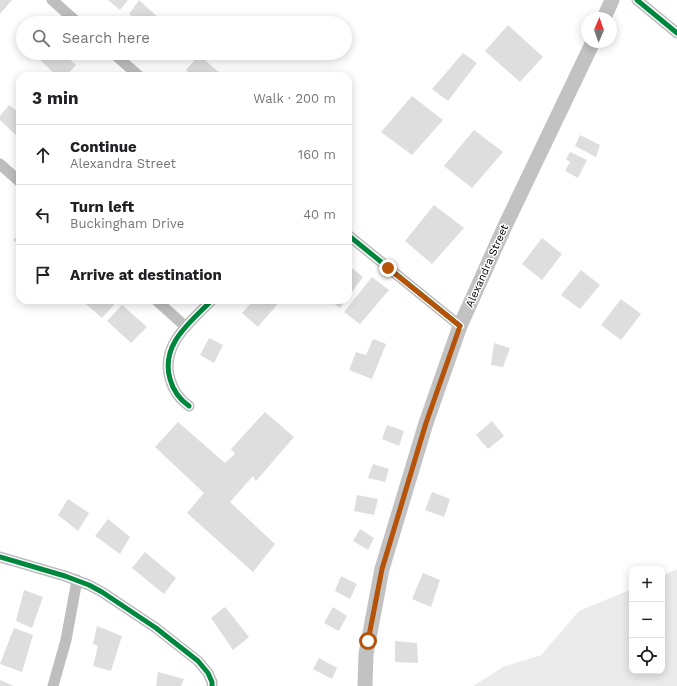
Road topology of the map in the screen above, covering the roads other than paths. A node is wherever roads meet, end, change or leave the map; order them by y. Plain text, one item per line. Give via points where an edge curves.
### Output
1 (52, 0) edge
2 (612, 0) edge
3 (637, 0) edge
4 (607, 12) edge
5 (70, 16) edge
6 (677, 33) edge
7 (590, 48) edge
8 (121, 60) edge
9 (134, 72) edge
10 (0, 164) edge
11 (16, 178) edge
12 (352, 239) edge
13 (160, 304) edge
14 (208, 304) edge
15 (460, 326) junction
16 (186, 327) junction
17 (189, 406) dead end
18 (0, 557) edge
19 (77, 580) junction
20 (53, 686) edge
21 (212, 686) edge
22 (365, 686) edge

1 - 5 street
2 - 4 main road
3 - 6 street
7 - 15 main road, Alexandra Street
8 - 9 street
10 - 11 street
12 - 15 street
13 - 16 street
14 - 16 street
15 - 22 main road, Alexandra Street via 426,423 382,569 366,654
16 - 17 street via 171,349 168,364 176,394
18 - 19 street
19 - 20 street via 66,640
19 - 21 street via 102,592 156,628 198,661 208,673

